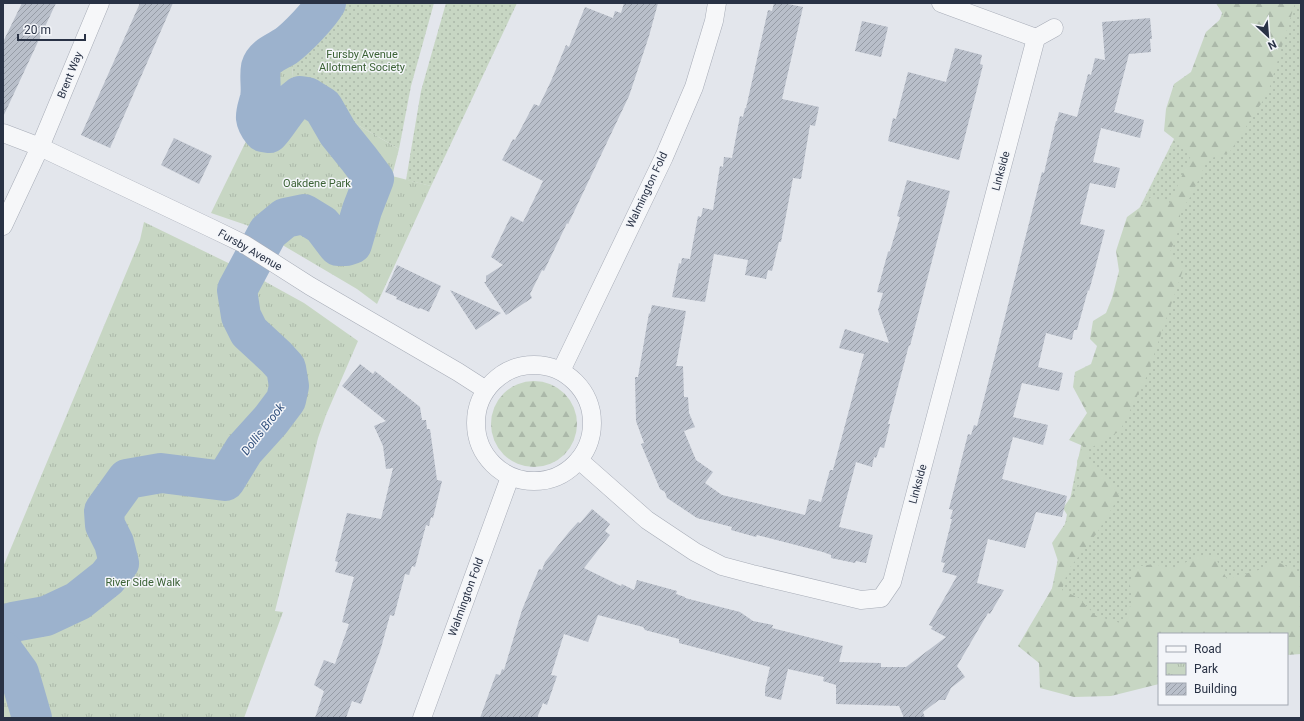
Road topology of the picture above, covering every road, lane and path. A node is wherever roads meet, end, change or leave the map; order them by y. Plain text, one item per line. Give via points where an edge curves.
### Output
1 (100, 3) edge
2 (716, 3) edge
3 (941, 3) edge
4 (1054, 28) dead end
5 (1036, 38) junction
6 (3, 133) edge
7 (40, 147) junction
8 (3, 226) edge
9 (560, 371) junction
10 (486, 390) junction
11 (579, 460) junction
12 (510, 477) junction
13 (422, 718) edge

1 - 7 street, Brent Way
2 - 9 street, Walmington Fold via 714,21 694,87 664,157
3 - 5 street
4 - 5 street
5 - 11 street, Linkside via 892,582 881,598 861,600 722,566 695,552 647,520
6 - 7 street, Fursby Avenue
7 - 8 street, Brent Way
7 - 10 street, Fursby Avenue via 244,244
9 - 10 street via 545,366 528,365 512,369 497,378
9 - 11 street via 575,381 582,390 591,411 592,429 588,446
10 - 12 street via 478,405 475,422 477,439 484,455 496,468
11 - 12 street via 565,473 547,480 528,481
12 - 13 street, Walmington Fold

